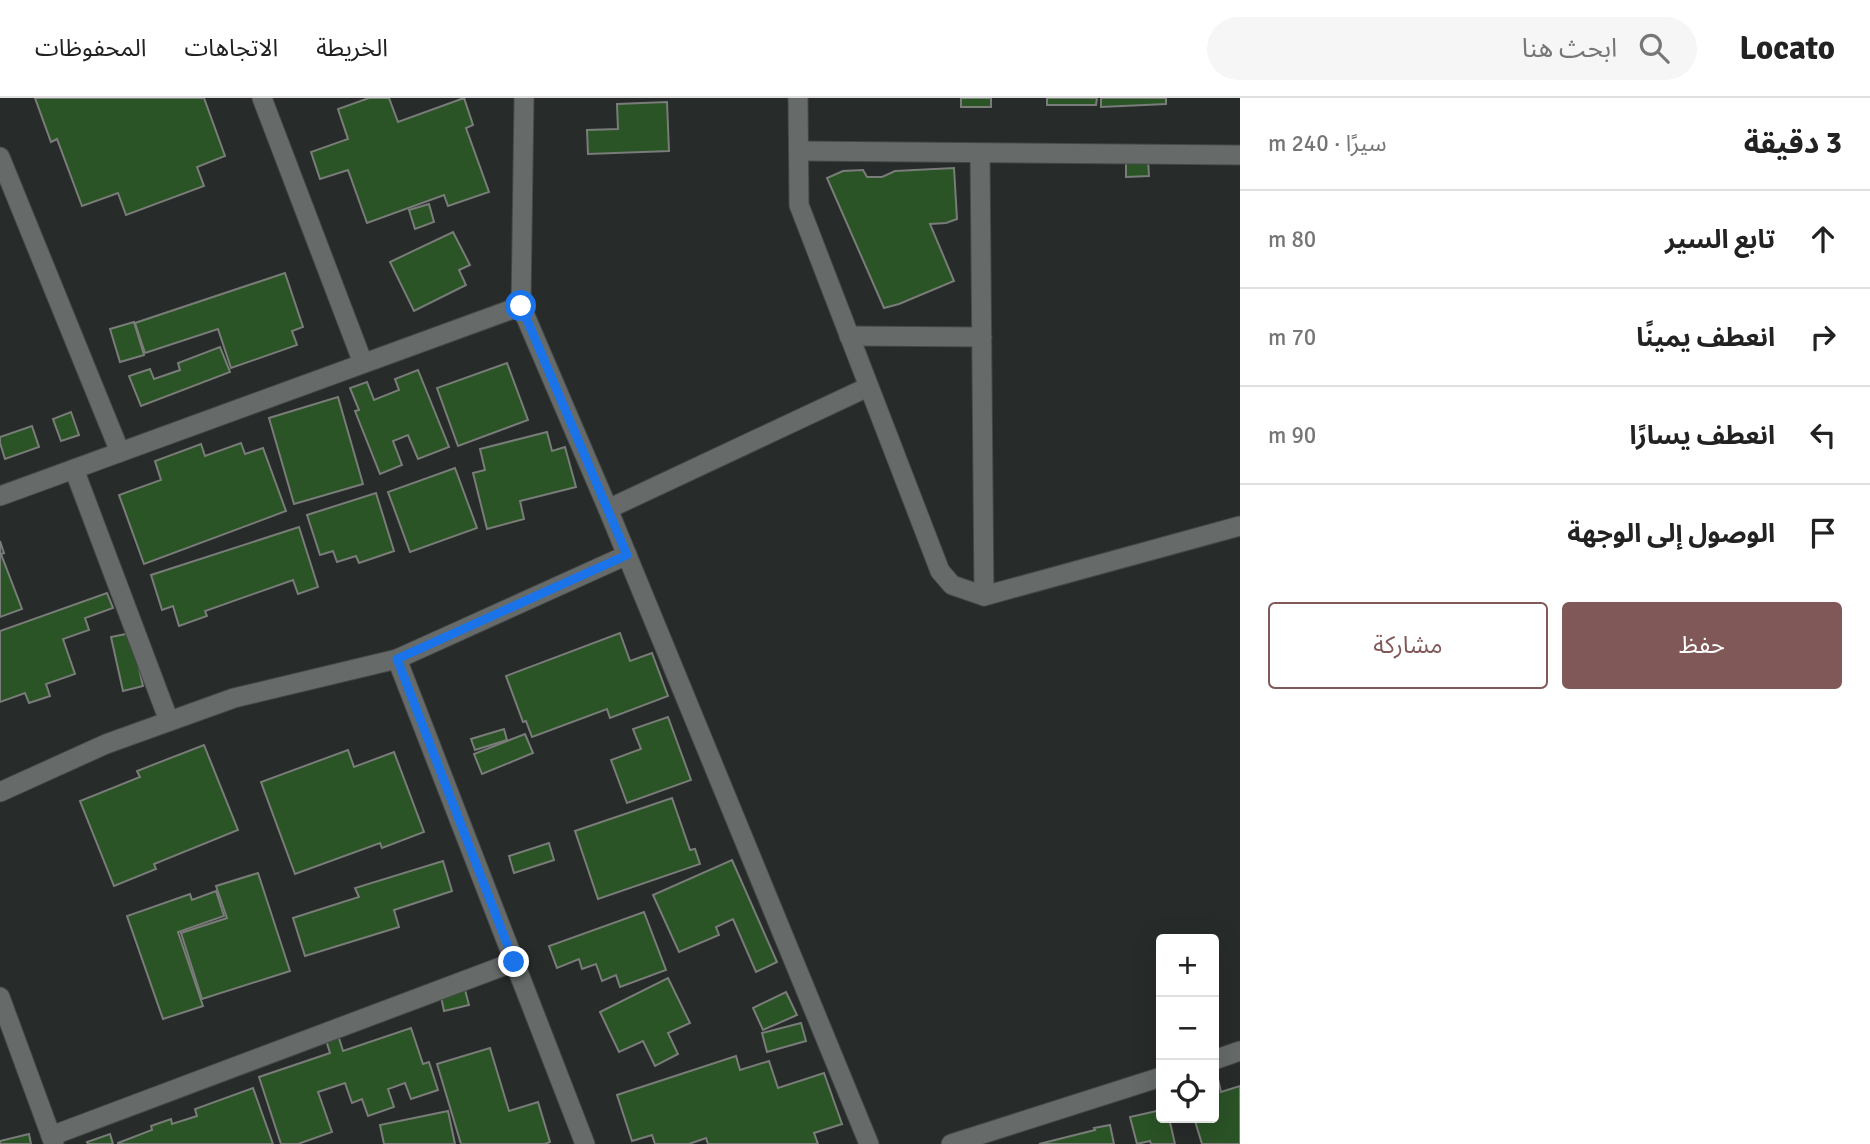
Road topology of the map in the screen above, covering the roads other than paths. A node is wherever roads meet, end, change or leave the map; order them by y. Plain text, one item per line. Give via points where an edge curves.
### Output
1 (262, 98) edge
2 (524, 98) edge
3 (798, 98) edge
4 (799, 151) junction
5 (981, 153) junction
6 (1240, 155) edge
7 (0, 157) edge
8 (8, 202) edge
9 (521, 306) junction
10 (849, 336) junction
11 (982, 337) junction
12 (363, 363) junction
13 (868, 387) junction
14 (120, 452) junction
15 (74, 469) junction
16 (0, 496) edge
17 (608, 509) junction
18 (1240, 526) edge
19 (627, 555) junction
20 (985, 597) junction
21 (397, 659) junction
22 (169, 721) junction
23 (0, 792) edge
24 (514, 962) junction
25 (0, 997) edge
26 (1240, 1051) edge
27 (1219, 1058) edge
28 (1156, 1079) edge
29 (53, 1140) edge
30 (584, 1144) edge
31 (869, 1144) edge
32 (951, 1144) edge

1 - 12 street
2 - 9 street
3 - 4 street
4 - 5 street
4 - 10 street via 799,205
5 - 6 street
5 - 11 street
7 - 8 street
8 - 14 street
9 - 12 street
9 - 17 street
10 - 11 street
10 - 13 street
11 - 20 street
12 - 14 street
13 - 17 street
13 - 20 street via 940,571 952,585
14 - 15 street
15 - 16 street
15 - 22 street
17 - 19 street
18 - 20 street
19 - 21 street
19 - 31 street
21 - 22 street via 234,698
21 - 24 street
22 - 23 street
24 - 29 street
24 - 30 street
25 - 29 street
26 - 27 street
28 - 32 street

